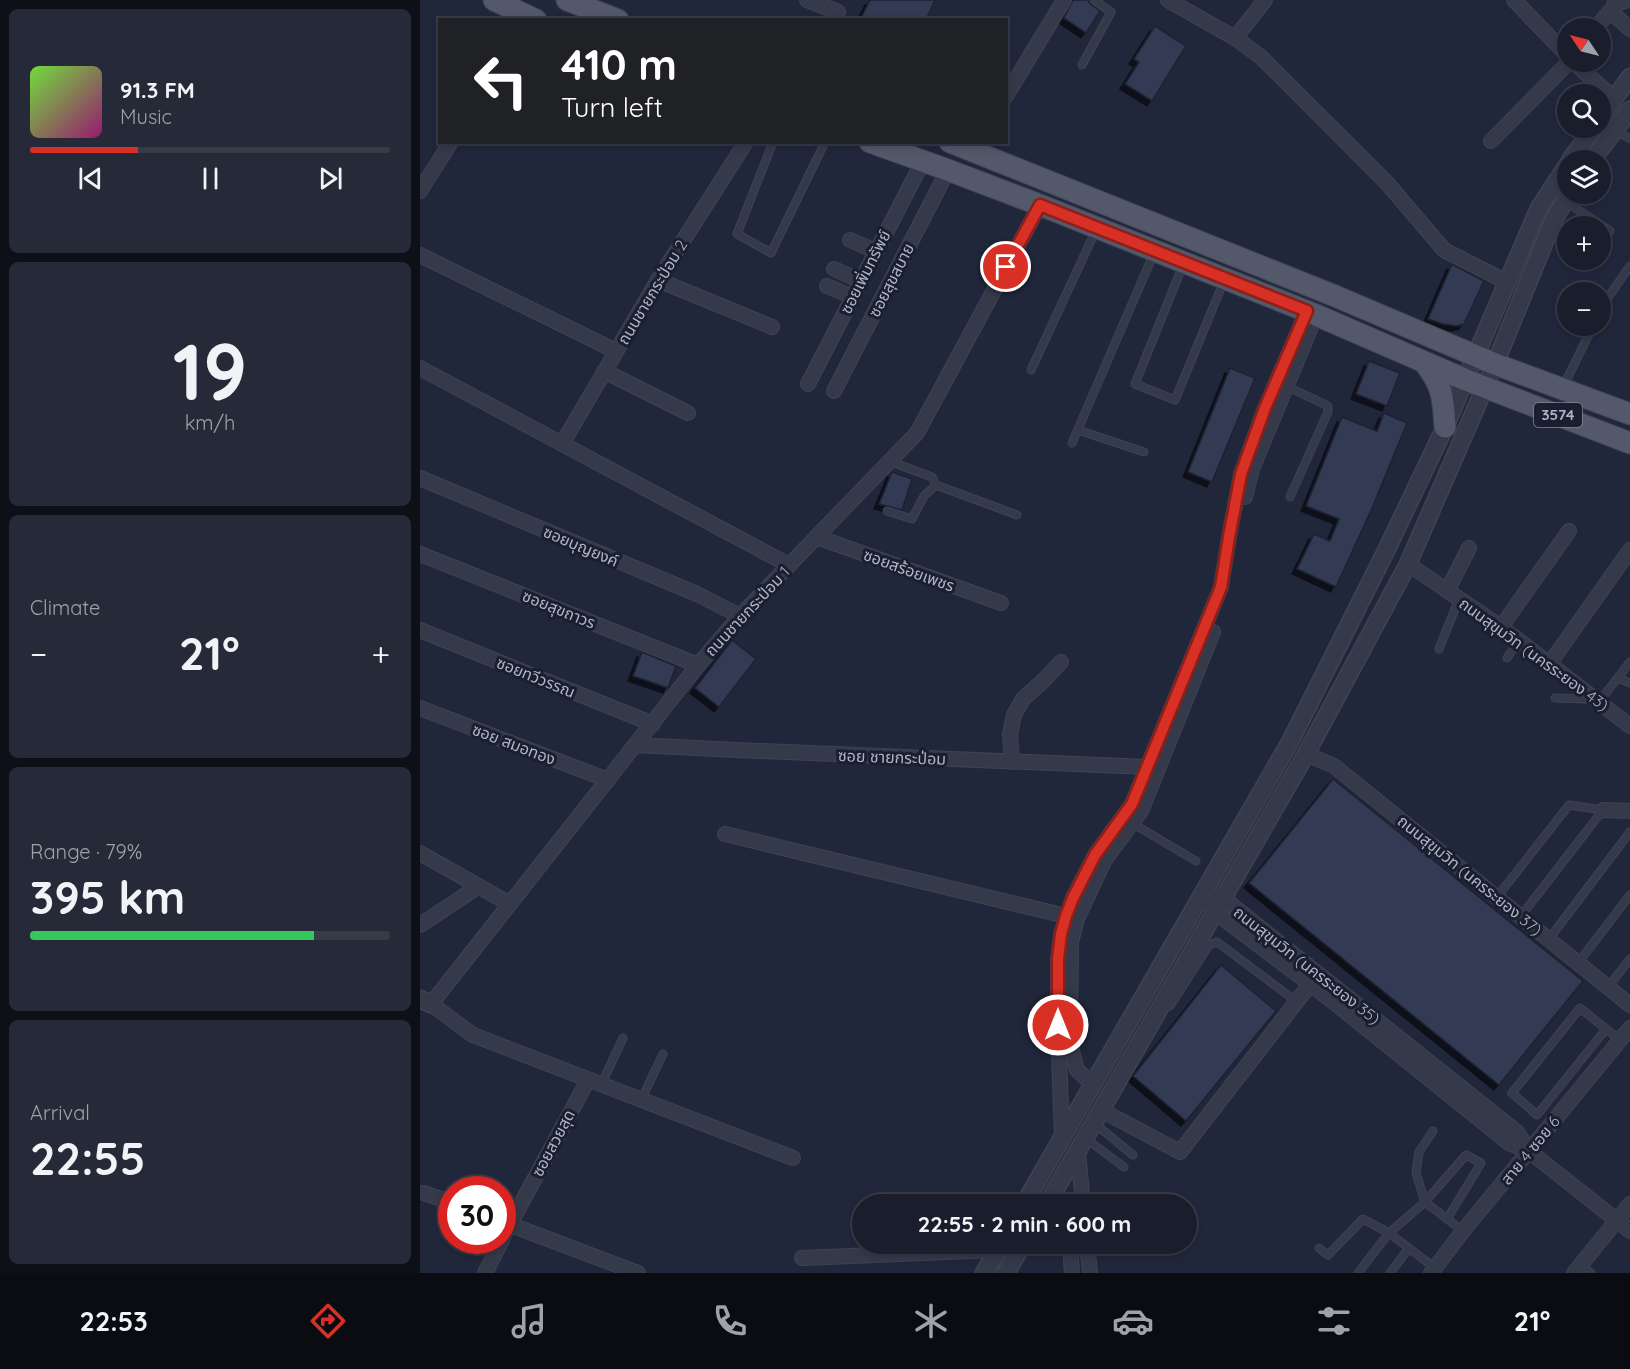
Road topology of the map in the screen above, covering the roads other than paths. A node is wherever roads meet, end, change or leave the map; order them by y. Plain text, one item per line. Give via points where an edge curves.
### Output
1 (494, 0) edge
2 (567, 0) edge
3 (807, 0) edge
4 (1064, 0) edge
5 (1095, 0) edge
6 (1168, 0) edge
7 (1265, 0) edge
8 (1514, 0) edge
9 (1615, 4) edge
10 (838, 10) edge
11 (531, 18) edge
12 (613, 18) edge
13 (1604, 18) edge
14 (1630, 29) edge
15 (1235, 38) junction
16 (1557, 45) edge
17 (1082, 65) dead end
18 (1561, 72) edge
19 (1583, 72) edge
20 (1630, 78) edge
21 (1008, 93) edge
22 (1614, 99) junction
23 (1611, 103) edge
24 (1630, 110) edge
25 (1623, 135) edge
26 (1491, 141) dead end
27 (450, 144) edge
28 (745, 144) edge
29 (772, 144) edge
30 (824, 144) edge
31 (876, 144) edge
32 (961, 144) edge
33 (977, 147) edge
34 (1605, 150) edge
35 (923, 161) junction
36 (948, 170) junction
37 (1557, 180) edge
38 (420, 190) edge
39 (1563, 204) edge
40 (1576, 204) edge
41 (1040, 205) junction
42 (1591, 216) edge
43 (1097, 228) junction
44 (850, 240) dead end
45 (876, 251) junction
46 (1155, 251) junction
47 (420, 255) edge
48 (1184, 262) junction
49 (1630, 266) edge
50 (834, 269) dead end
51 (1225, 279) junction
52 (658, 280) junction
53 (861, 280) junction
54 (1508, 282) junction
55 (826, 286) dead end
56 (1611, 293) edge
57 (852, 297) junction
58 (1312, 313) junction
59 (772, 327) dead end
60 (834, 333) junction
61 (1588, 336) edge
62 (857, 345) junction
63 (616, 351) junction
64 (1474, 356) junction
65 (1424, 362) junction
66 (1496, 364) junction
67 (420, 368) edge
68 (1031, 370) dead end
69 (604, 371) junction
70 (808, 384) dead end
71 (1475, 384) junction
72 (1286, 386) junction
73 (1562, 389) junction
74 (834, 391) dead end
75 (688, 413) dead end
76 (1630, 414) edge
77 (1445, 427) junction
78 (1078, 430) junction
79 (1072, 443) dead end
80 (1630, 443) edge
81 (562, 444) junction
82 (1144, 452) dead end
83 (889, 461) junction
84 (420, 478) edge
85 (936, 485) junction
86 (1290, 497) dead end
87 (887, 511) dead end
88 (1017, 515) dead end
89 (1569, 531) dead end
90 (817, 537) junction
91 (1469, 548) dead end
92 (1630, 550) edge
93 (420, 554) edge
94 (1408, 564) junction
95 (789, 565) junction
96 (1453, 595) junction
97 (1001, 603) dead end
98 (740, 616) junction
99 (1501, 627) junction
100 (420, 630) edge
101 (1519, 640) junction
102 (1439, 649) dead end
103 (1506, 658) dead end
104 (1061, 662) dead end
105 (1630, 662) edge
106 (1550, 663) junction
107 (698, 665) junction
108 (1618, 678) junction
109 (1630, 683) edge
110 (1555, 698) dead end
111 (1595, 699) junction
112 (420, 708) edge
113 (653, 724) junction
114 (1630, 726) edge
115 (636, 745) junction
116 (1306, 754) junction
117 (1012, 762) junction
118 (1149, 767) junction
119 (608, 780) junction
120 (1603, 810) junction
121 (1630, 811) edge
122 (1132, 823) junction
123 (1630, 832) edge
124 (725, 834) dead end
125 (420, 853) edge
126 (1196, 861) dead end
127 (479, 886) junction
128 (1204, 894) junction
129 (1630, 896) edge
130 (1497, 897) junction
131 (510, 904) junction
132 (1219, 905) junction
133 (1066, 916) junction
134 (1521, 916) junction
135 (420, 925) edge
136 (1549, 939) junction
137 (1630, 959) edge
138 (1578, 963) junction
139 (1314, 979) junction
140 (1608, 987) junction
141 (426, 1001) edge
142 (1297, 1002) junction
143 (1630, 1005) edge
144 (1158, 1011) junction
145 (1630, 1028) edge
146 (1606, 1029) junction
147 (623, 1038) dead end
148 (1620, 1040) junction
149 (1059, 1047) junction
150 (663, 1054) dead end
151 (1074, 1058) junction
152 (1098, 1077) junction
153 (594, 1082) junction
154 (641, 1100) junction
155 (1089, 1131) junction
156 (1433, 1131) dead end
157 (1062, 1138) junction
158 (1529, 1150) junction
159 (1133, 1155) dead end
160 (793, 1158) dead end
161 (1124, 1167) dead end
162 (424, 1193) dead end
163 (1029, 1194) edge
164 (1053, 1194) edge
165 (1084, 1194) edge
166 (438, 1198) edge
167 (1425, 1202) junction
168 (1630, 1204) edge
169 (516, 1207) edge
170 (1447, 1219) junction
171 (1616, 1221) junction
172 (516, 1227) edge
173 (1630, 1231) edge
174 (1463, 1232) junction
175 (1389, 1233) junction
176 (1318, 1248) dead end
177 (1408, 1248) junction
178 (495, 1254) edge
179 (874, 1254) edge
180 (995, 1254) edge
181 (1017, 1254) edge
182 (1071, 1254) edge
183 (1088, 1254) edge
184 (802, 1258) dead end
185 (1582, 1270) edge
186 (1433, 1271) edge
187 (485, 1273) edge
188 (638, 1273) edge
189 (984, 1273) edge
190 (1006, 1273) edge
191 (1072, 1273) edge
192 (1090, 1273) edge
193 (1358, 1273) edge
194 (1390, 1273) edge

1 - 11 main road
2 - 12 main road
3 - 10 street
4 - 21 street
5 - 17 lane via 1111,12
6 - 15 street
7 - 15 street
8 - 16 street
9 - 13 street
9 - 14 street
15 - 54 street via 1261,57 1387,183 1444,250
18 - 26 street
19 - 22 street
20 - 22 street
22 - 23 street
24 - 25 street
25 - 34 street
27 - 38 street
28 - 52 street, ถนนชายกระป่อม 2
29 - 30 lane via 737,234 771,253
31 - 35 main road, 3574
32 - 33 main road, 3574
33 - 64 main road, 3574
35 - 36 main road, 3574
35 - 45 street, ซอยเพิ่มทรัพย์
36 - 41 main road, 3574
36 - 62 street, ซอยสุขสบาย
37 - 54 street via 1539,208
39 - 66 street
40 - 42 lane
41 - 43 main road, 3574
41 - 83 street, ถนนชายกระป่อม 1 via 917,433
43 - 46 main road, 3574
43 - 68 lane
44 - 45 street
45 - 53 street, ซอยเพิ่มทรัพย์
46 - 48 main road, 3574
46 - 78 lane
47 - 63 street
48 - 51 main road, 3574
48 - 51 lane via 1135,384 1175,400
49 - 56 lane
50 - 53 street
51 - 58 main road, 3574
52 - 59 street
52 - 63 street, ถนนชายกระป่อม 2
53 - 57 street, ซอยเพิ่มทรัพย์
54 - 64 street
55 - 57 street
57 - 60 street, ซอยเพิ่มทรัพย์
58 - 65 main road, 3574
58 - 72 street
58 - 118 street via 1265,408 1241,474 1221,587
60 - 62 street
60 - 70 street, ซอยเพิ่มทรัพย์
61 - 73 lane
62 - 74 street, ซอยสุขสบาย
63 - 69 street, ถนนชายกระป่อม 2
64 - 66 main road, 3574
64 - 71 street
65 - 71 main road, 3574
65 - 77 main road via 1437,379 1443,396
66 - 71 street
66 - 73 main road, 3574
67 - 81 street
69 - 75 street
69 - 81 street, ถนนชายกระป่อม 2
71 - 77 street
71 - 80 main road, 3574
71 - 94 street
72 - 86 lane via 1328,406
72 - 122 street via 1252,469 1230,588 1160,767
73 - 76 main road, 3574
77 - 128 street via 1290,742
78 - 79 lane
78 - 82 lane
81 - 95 street
83 - 85 lane via 932,477
83 - 90 street, ถนนชายกระป่อม 1
84 - 98 street, ซอยบุญยงค์
85 - 87 lane via 924,495 912,519
85 - 88 lane
89 - 99 street
90 - 95 street, ถนนชายกระป่อม 1
90 - 97 street, ซอยสร้อยเพชร
91 - 96 street
92 - 106 street
93 - 107 street, ซอยสุขถาวร
94 - 96 street, ถนนสุขุมวิท (นครระยอง 43)
94 - 116 street
95 - 98 street, ถนนชายกระป่อม 1
96 - 99 street, ถนนสุขุมวิท (นครระยอง 43)
96 - 102 lane
98 - 107 street, ถนนชายกระป่อม 1
99 - 101 street, ถนนสุขุมวิท (นครระยอง 43)
100 - 113 street, ซอยทวีวรรณ
101 - 103 lane
101 - 106 street, ถนนสุขุมวิท (นครระยอง 43)
104 - 117 street via 1023,699 1014,715 1010,734
105 - 108 lane
106 - 111 street, ถนนสุขุมวิท (นครระยอง 43)
107 - 113 street, ถนนชายกระป่อม 1
108 - 109 lane
108 - 111 lane
110 - 111 lane
111 - 114 street, ถนนสุขุมวิท (นครระยอง 43)
112 - 119 street, ซอย สมอทอง
113 - 115 street, ถนนชายกระป่อม 1
115 - 117 street, ซอย ชายกระป่อม
115 - 119 street, ถนนชายกระป่อม 1
116 - 130 street, ถนนสุขุมวิท (นครระยอง 37) via 1334,766
116 - 132 street
117 - 118 street, ซอย ชายกระป่อม
118 - 133 street via 1132,804 1095,855
119 - 131 street, ถนนชายกระป่อม 1
120 - 121 street
120 - 130 lane via 1569,805
120 - 134 lane
122 - 126 lane
122 - 151 street via 1104,861 1077,919 1071,942 1069,1029
123 - 136 lane
124 - 133 street
125 - 127 street
127 - 131 street
127 - 135 street
128 - 132 street, ถนนสุขุมวิท (นครระยอง 35)
128 - 152 street
129 - 138 lane
130 - 134 street, ถนนสุขุมวิท (นครระยอง 37)
131 - 141 street, ถนนชายกระป่อม 1
132 - 139 street, ถนนสุขุมวิท (นครระยอง 35)
132 - 144 street
133 - 149 street via 1058,959
134 - 136 street, ถนนสุขุมวิท (นครระยอง 37)
136 - 138 street, ถนนสุขุมวิท (นครระยอง 37)
137 - 140 lane
138 - 140 street, ถนนสุขุมวิท (นครระยอง 37)
139 - 142 street
139 - 158 street, ถนนสุขุมวิท (นครระยอง 35) via 1517,1132
140 - 143 street, ถนนสุขุมวิท (นครระยอง 37)
141 - 153 street via 473,1035
142 - 144 lane via 1217,942 1209,945 1171,1004 1163,1012
142 - 155 street via 1180,1152
144 - 155 street
145 - 148 street, สาย 4 ซอย 6
146 - 146 lane via 1580,1008 1512,1093 1537,1115
146 - 148 lane
147 - 153 lane
148 - 158 street, สาย 4 ซอย 6
149 - 151 street via 1068,1058
149 - 157 street
150 - 154 lane
151 - 152 street via 1081,1075 1087,1079
152 - 157 street
153 - 154 street
153 - 169 street, ซอยสวยสุด
154 - 160 street
155 - 159 lane
155 - 161 lane
155 - 164 street
155 - 165 street
156 - 167 lane via 1419,1152 1416,1173
157 - 163 street
158 - 171 street, ถนนสุขุมวิท (นครระยอง 35)
158 - 174 street, สาย 4 ซอย 6
162 - 166 street
167 - 170 lane
167 - 170 lane via 1466,1155 1481,1163
167 - 175 lane
168 - 171 street
170 - 174 lane
171 - 173 street, ถนนสุขุมวิท (นครระยอง 35)
171 - 185 street
172 - 188 street
174 - 186 street, สาย 4 ซอย 6
175 - 176 lane via 1364,1219 1328,1255
175 - 177 lane
175 - 193 lane
177 - 186 lane
177 - 194 lane
178 - 187 street, ซอยสวยสุด
179 - 184 street
180 - 189 street
181 - 190 street
182 - 191 street
183 - 192 street

